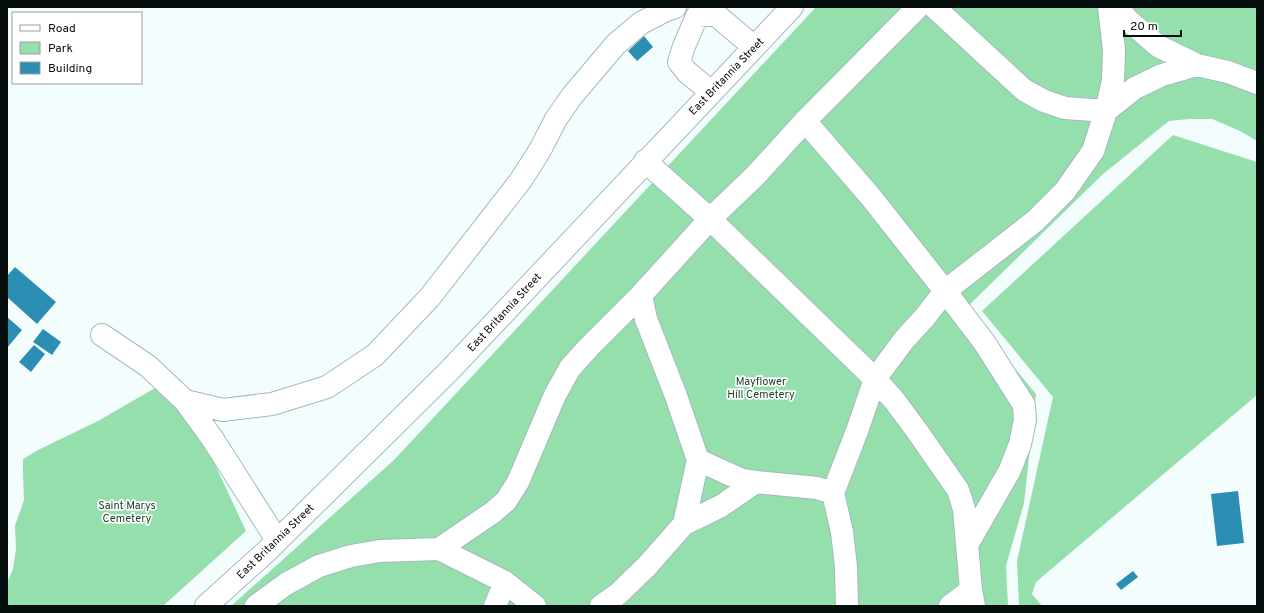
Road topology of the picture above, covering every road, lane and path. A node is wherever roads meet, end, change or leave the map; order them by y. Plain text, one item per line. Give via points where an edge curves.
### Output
1 (675, 7) edge
2 (792, 7) edge
3 (918, 7) edge
4 (934, 7) edge
5 (1109, 7) edge
6 (1116, 7) edge
7 (697, 11) edge
8 (754, 47) junction
9 (1197, 65) junction
10 (1257, 83) edge
11 (711, 92) junction
12 (1106, 111) junction
13 (805, 121) junction
14 (645, 161) junction
15 (710, 219) junction
16 (945, 291) junction
17 (641, 295) junction
18 (102, 335) dead end
19 (875, 379) junction
20 (185, 401) junction
21 (698, 460) junction
22 (756, 482) junction
23 (833, 493) junction
24 (684, 524) junction
25 (277, 540) junction
26 (967, 545) junction
27 (439, 548) junction
28 (505, 582) junction
29 (972, 598) edge
30 (206, 606) edge
31 (256, 606) edge
32 (495, 606) edge
33 (536, 606) edge
34 (601, 606) edge
35 (847, 606) edge
36 (950, 606) edge

1 - 20 street via 641,23 616,44 572,96 521,180 430,297 375,355 327,388 272,404 223,410
2 - 8 street, East Britannia Street
3 - 13 street
4 - 12 street via 1024,90 1044,101 1065,108
5 - 12 street via 1114,50 1113,81
6 - 9 street via 1158,46
7 - 8 street via 715,14
7 - 11 street via 679,62
8 - 11 street, East Britannia Street
9 - 10 street via 1228,72
9 - 12 street via 1162,75 1135,88
11 - 14 street, East Britannia Street
12 - 16 street via 1093,151 1065,191 1035,221
13 - 15 street via 755,176
13 - 16 street via 870,196
14 - 15 street
14 - 25 street, East Britannia Street via 449,371
15 - 17 street
15 - 19 street
16 - 19 street
16 - 26 street via 984,342 1024,404 1025,420 1020,444 1010,470
17 - 21 street via 646,319
17 - 27 street via 570,368 555,395 518,482 506,501
18 - 20 street via 148,366
19 - 23 street
19 - 26 street via 894,400 958,490 964,509
20 - 25 street via 212,438
21 - 22 street via 742,480
21 - 24 street
22 - 23 street via 817,488
22 - 24 street via 721,506
23 - 35 street via 846,560
24 - 34 street via 647,566 618,594
25 - 30 street, East Britannia Street
26 - 29 street
27 - 28 street
27 - 31 street via 380,551 351,556 319,566 286,584
28 - 32 street
28 - 33 street
29 - 36 street

